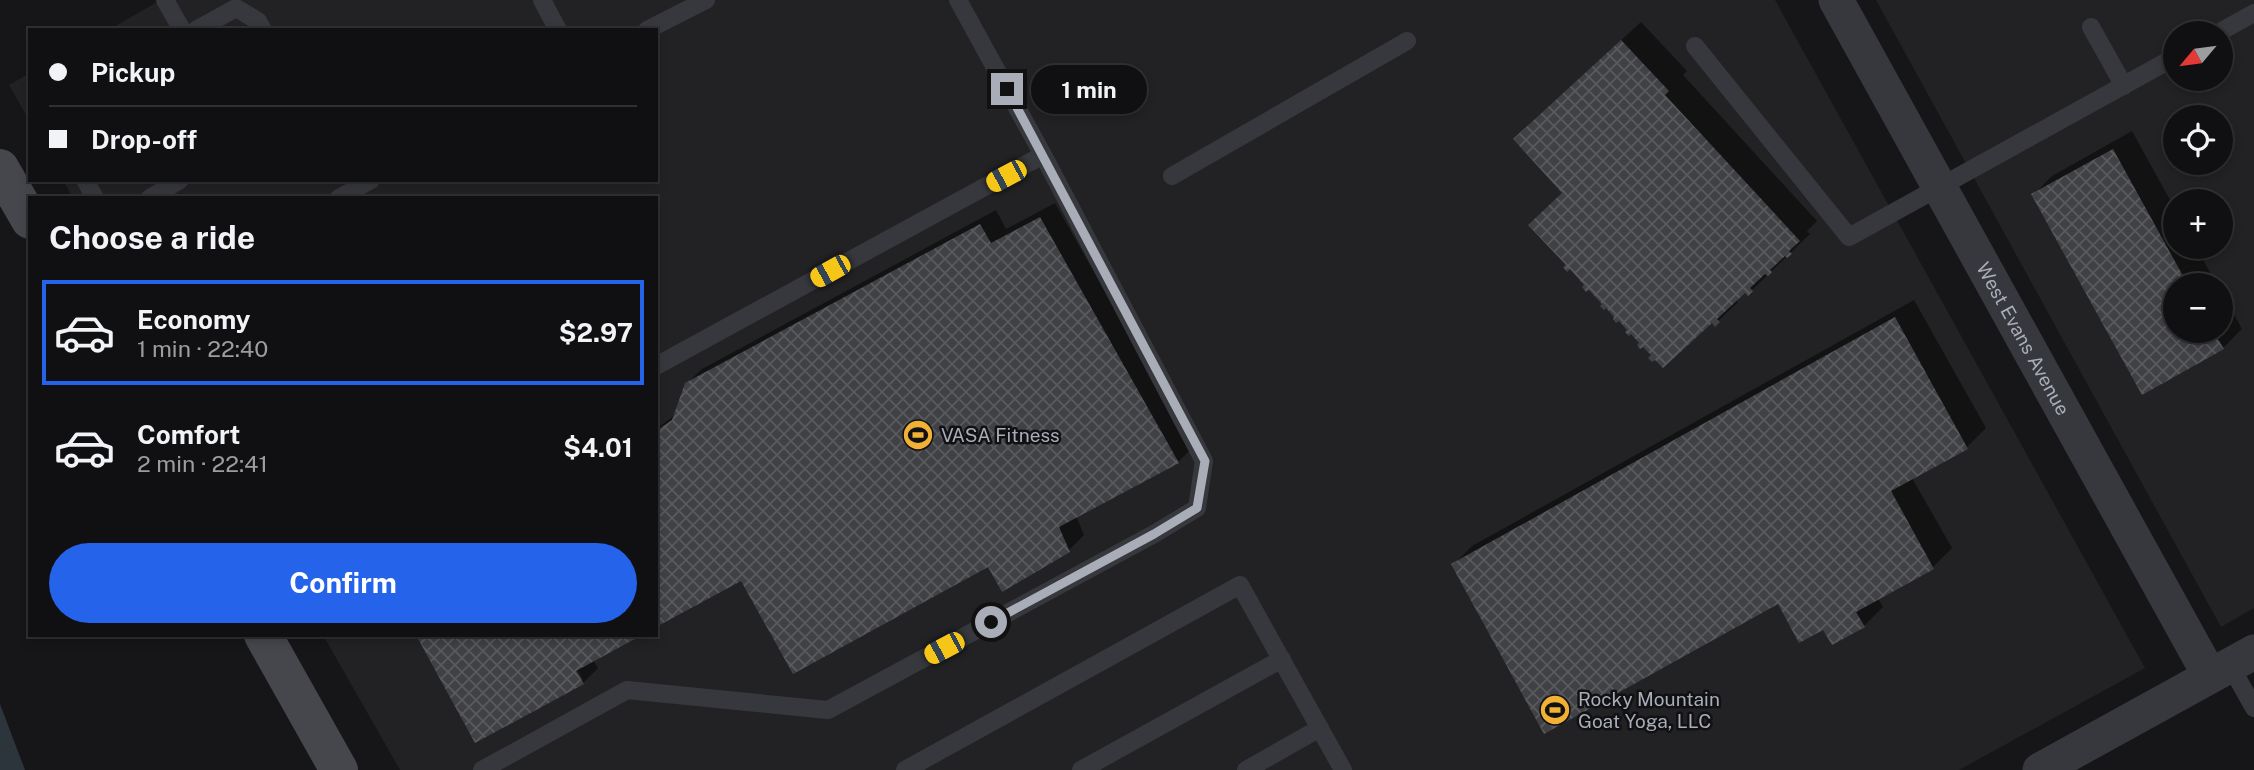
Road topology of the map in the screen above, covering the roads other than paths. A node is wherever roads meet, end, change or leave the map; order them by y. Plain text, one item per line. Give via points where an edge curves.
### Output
1 (166, 0) edge
2 (542, 0) edge
3 (706, 0) edge
4 (958, 0) edge
5 (1836, 0) edge
6 (2254, 13) edge
7 (2233, 25) edge
8 (2091, 27) dead end
9 (181, 28) edge
10 (200, 28) edge
11 (262, 28) edge
12 (557, 28) edge
13 (651, 28) edge
14 (1407, 41) dead end
15 (1695, 46) dead end
16 (2163, 64) edge
17 (2124, 86) junction
18 (1044, 155) junction
19 (0, 168) edge
20 (1172, 176) dead end
21 (177, 182) edge
22 (367, 182) edge
23 (1940, 188) junction
24 (153, 196) edge
25 (343, 196) edge
26 (28, 217) edge
27 (658, 365) edge
28 (264, 637) edge
29 (1282, 659) junction
30 (2231, 664) edge
31 (2254, 708) edge
32 (1320, 728) junction
33 (339, 770) edge
34 (482, 770) edge
35 (905, 770) edge
36 (1081, 770) edge
37 (1246, 770) edge
38 (1343, 770) edge
39 (2040, 770) edge

1 - 9 lane
2 - 12 lane
3 - 13 lane
4 - 18 lane
5 - 23 street, West Evans Avenue
6 - 7 lane
8 - 17 lane
10 - 11 lane via 236,8
14 - 20 lane
15 - 23 lane via 1849,237
16 - 17 lane
17 - 23 lane
18 - 27 lane
18 - 34 lane via 1205,461 1197,508 828,710 627,690
19 - 26 main road
21 - 24 lane
22 - 25 lane
23 - 30 street, West Evans Avenue
28 - 33 main road
29 - 32 lane
29 - 35 lane via 1240,584
29 - 36 lane
30 - 31 lane
30 - 39 street
32 - 37 lane
32 - 38 lane

